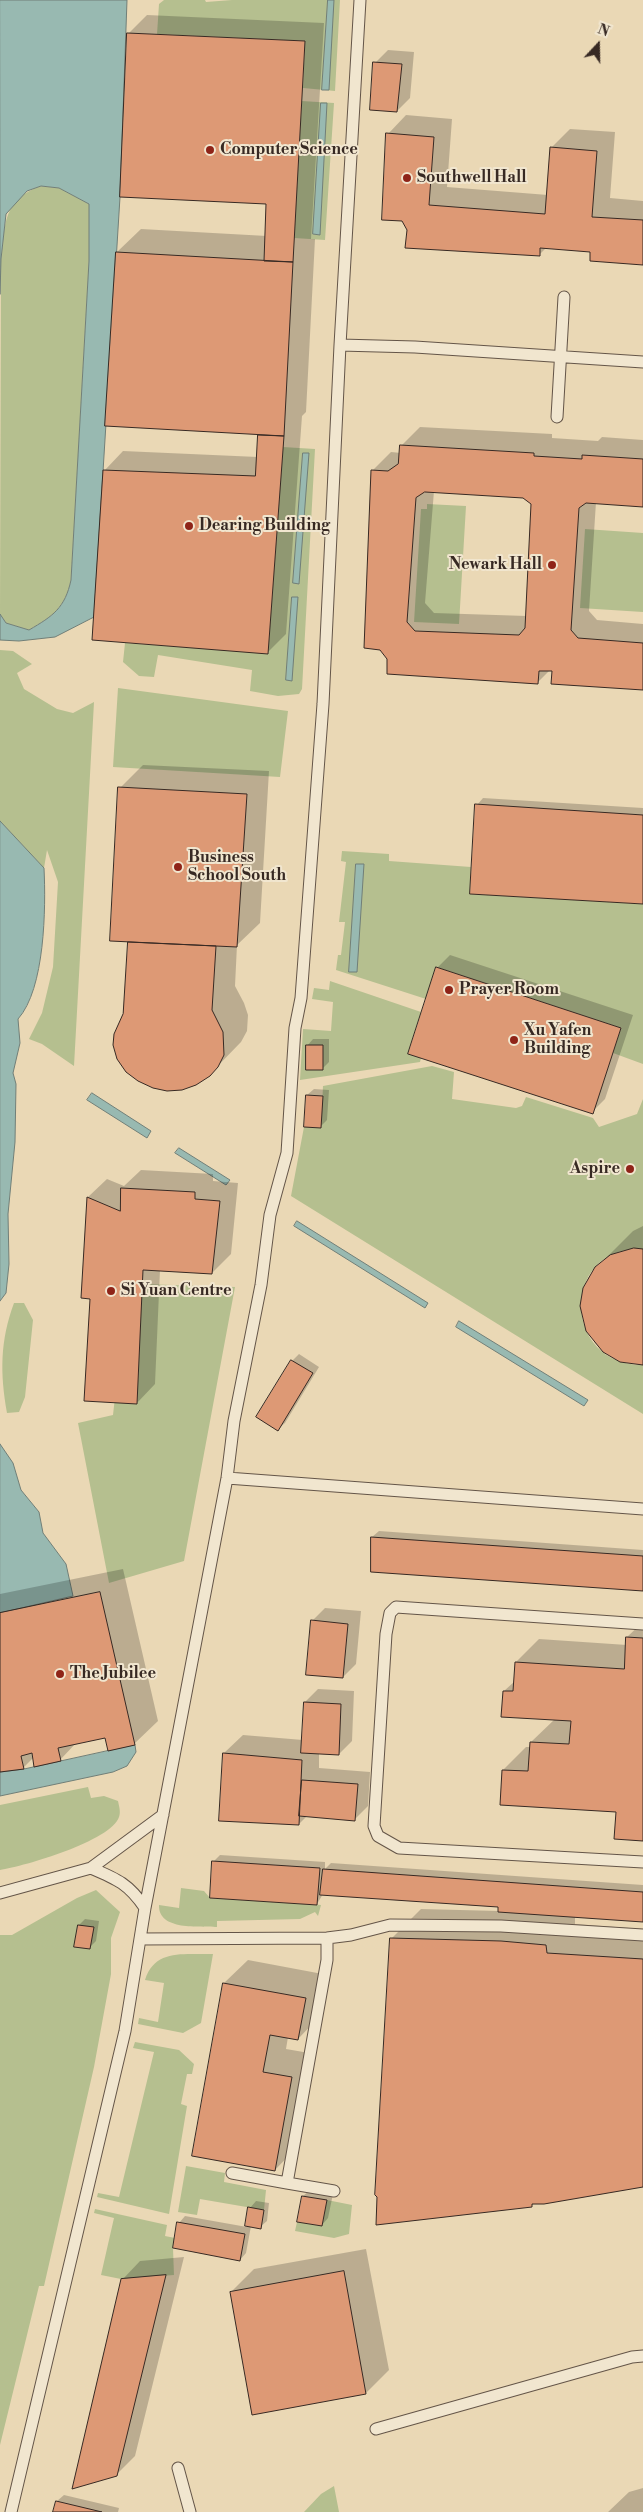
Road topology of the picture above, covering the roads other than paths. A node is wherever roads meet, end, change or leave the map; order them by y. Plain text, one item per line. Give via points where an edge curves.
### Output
1 (360, 0) edge
2 (564, 297) dead end
3 (340, 345) junction
4 (561, 357) junction
5 (643, 362) edge
6 (557, 417) dead end
7 (227, 1478) junction
8 (643, 1509) edge
9 (643, 1624) edge
10 (163, 1814) junction
11 (643, 1862) edge
12 (91, 1868) junction
13 (0, 1893) edge
14 (145, 1908) junction
15 (643, 1935) edge
16 (327, 1938) junction
17 (140, 1939) junction
18 (232, 2173) dead end
19 (287, 2183) junction
20 (334, 2191) dead end
21 (643, 2356) edge
22 (376, 2429) dead end
23 (178, 2468) dead end
24 (11, 2512) edge
25 (190, 2512) edge

1 - 3 lane
2 - 4 lane
3 - 4 lane
3 - 7 lane via 323,704 287,1153 270,1215
4 - 5 lane
4 - 6 lane
7 - 8 lane
7 - 10 lane
9 - 11 lane via 396,1607 390,1614 386,1634 374,1826 378,1836 399,1848
10 - 12 lane
10 - 14 lane
12 - 13 lane
12 - 14 lane via 119,1880
14 - 17 lane
15 - 16 lane via 502,1926 390,1925 351,1936
16 - 17 lane
16 - 19 lane via 327,1960
17 - 24 lane via 124,2031
18 - 19 lane
19 - 20 lane
21 - 22 lane
23 - 25 lane

